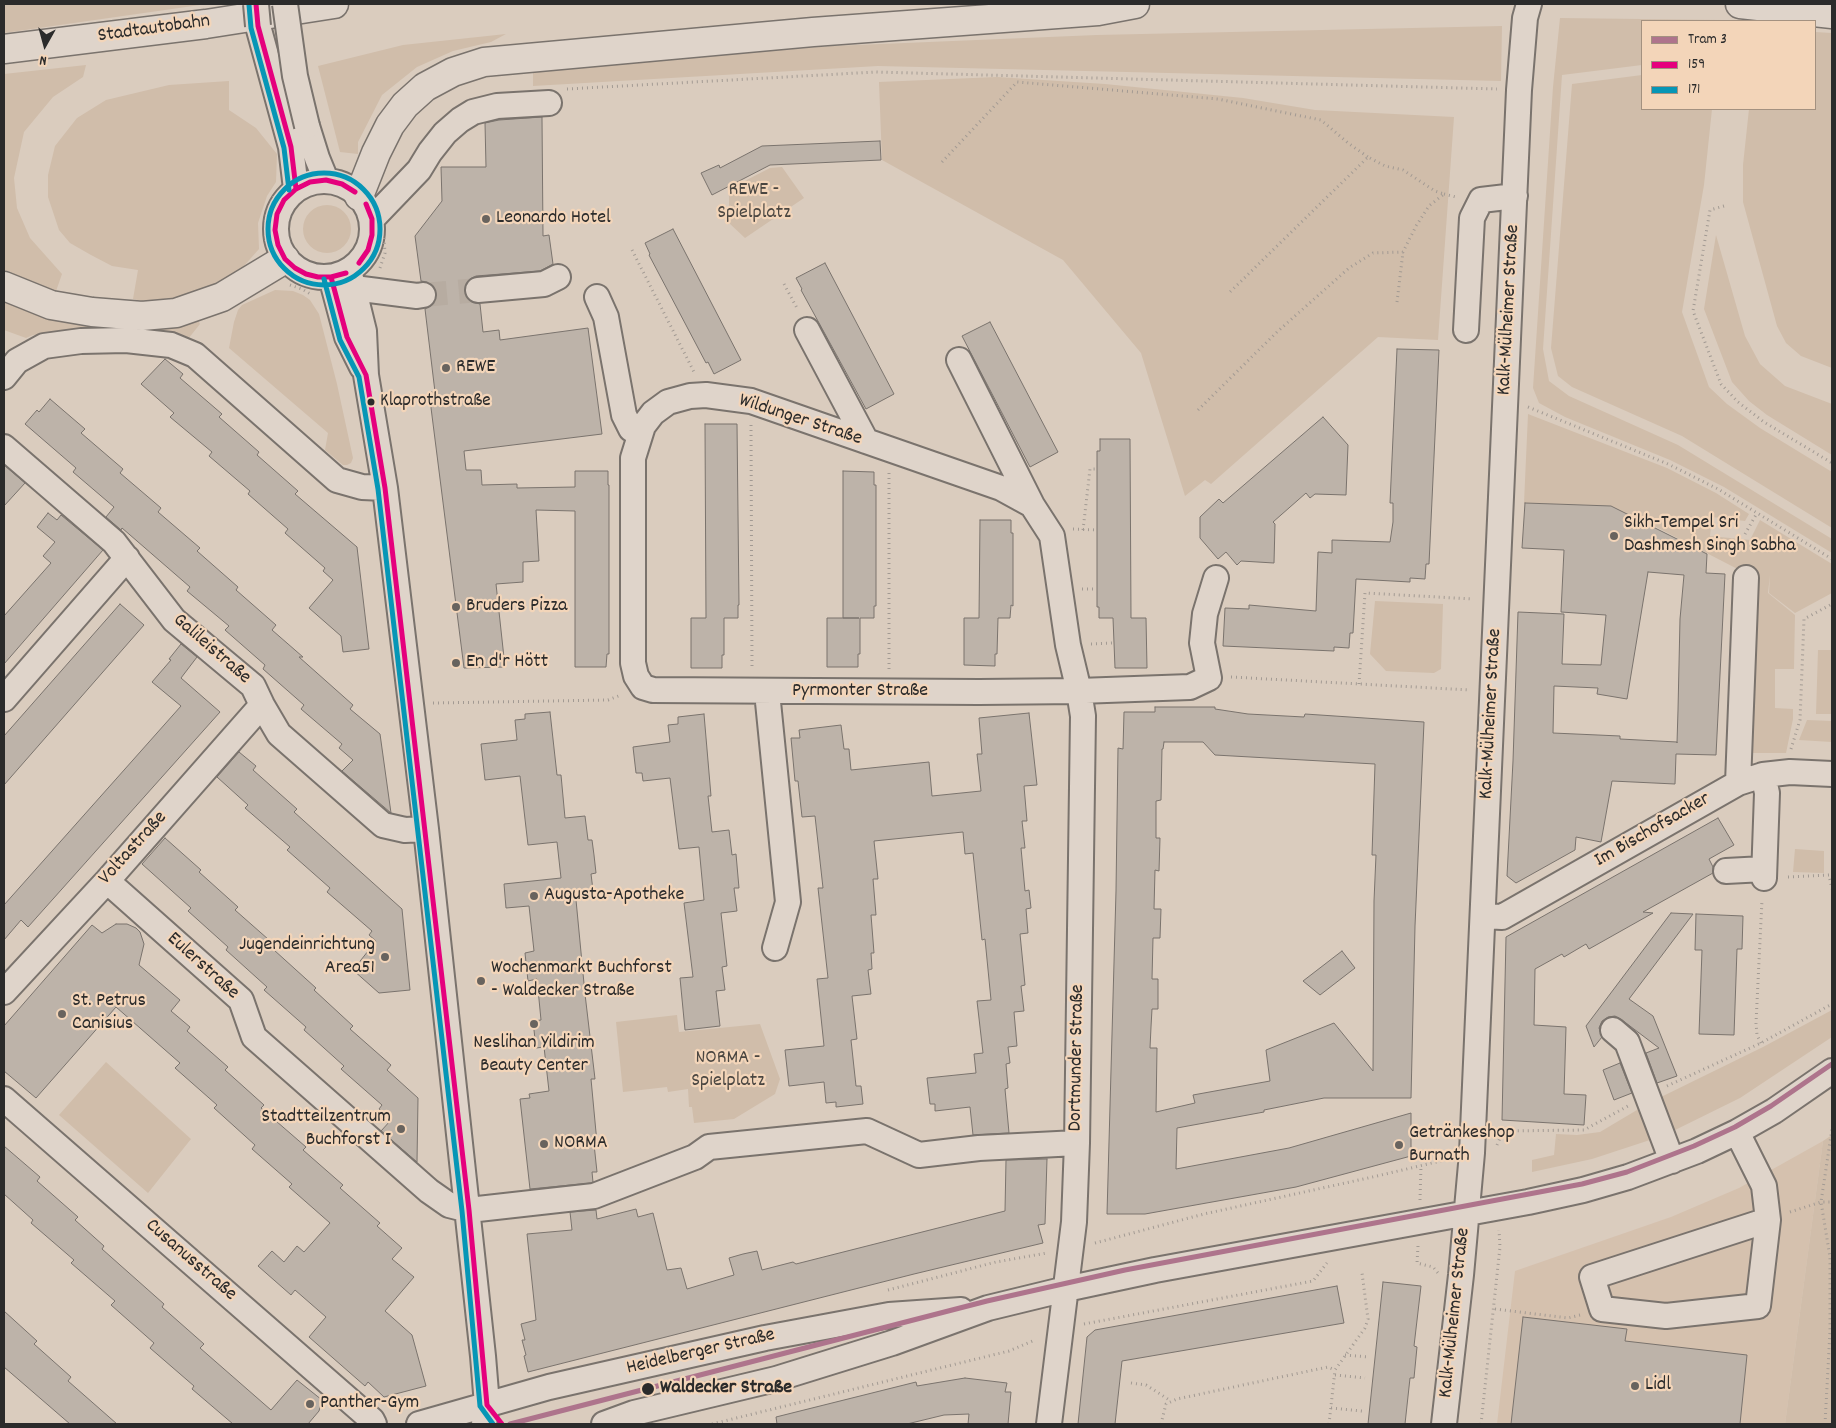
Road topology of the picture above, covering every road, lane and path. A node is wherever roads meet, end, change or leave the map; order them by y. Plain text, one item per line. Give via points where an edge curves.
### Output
1 (256, 4) edge
2 (285, 4) edge
3 (334, 4) edge
4 (1135, 4) edge
5 (1529, 4) edge
6 (1740, 4) edge
7 (1832, 14) edge
8 (4, 49) edge
9 (1520, 90) junction
10 (556, 96) joint
11 (297, 128) junction
12 (1368, 157) junction
13 (942, 162) dead end
14 (326, 180) junction
15 (287, 189) junction
16 (1515, 196) junction
17 (1724, 206) dead end
18 (371, 207) junction
19 (632, 250) dead end
20 (1403, 252) junction
21 (279, 264) junction
22 (352, 281) junction
23 (551, 281) dead end
24 (784, 284) dead end
25 (4, 286) edge
26 (478, 290) tunnel mouth
27 (1230, 292) dead end
28 (423, 296) tunnel mouth
29 (597, 297) dead end
30 (316, 298) dead end
31 (1397, 302) dead end
32 (808, 330) joint
33 (1466, 330) dead end
34 (959, 360) dead end
35 (4, 377) edge
36 (706, 395) junction
37 (751, 401) junction
38 (1505, 406) junction
39 (1198, 410) dead end
40 (641, 432) junction
41 (866, 441) junction
42 (4, 447) edge
43 (888, 449) junction
44 (1832, 464) edge
45 (1097, 469) dead end
46 (385, 488) junction
47 (1032, 505) junction
48 (1758, 513) junction
49 (1083, 530) dead end
50 (1745, 534) dead end
51 (127, 558) junction
52 (1832, 558) edge
53 (1216, 578) dead end
54 (1746, 578) dead end
55 (1497, 600) junction
56 (1832, 604) edge
57 (1209, 678) junction
58 (1359, 684) junction
59 (643, 687) junction
60 (1079, 691) junction
61 (1493, 691) junction
62 (760, 692) junction
63 (889, 692) junction
64 (4, 699) edge
65 (410, 703) junction
66 (262, 705) junction
67 (1790, 772) junction
68 (1832, 774) edge
69 (1763, 775) junction
70 (1738, 782) junction
71 (426, 828) junction
72 (1726, 870) dead end
73 (1764, 874) junction
74 (107, 881) junction
75 (1832, 889) edge
76 (1483, 916) junction
77 (776, 948) dead end
78 (4, 992) edge
79 (1613, 1030) dead end
80 (1761, 1043) dead end
81 (1832, 1071) edge
82 (4, 1099) edge
83 (1832, 1129) edge
84 (1737, 1132) junction
85 (1077, 1143) junction
86 (1472, 1153) junction
87 (1672, 1161) junction
88 (1421, 1165) junction
89 (1820, 1202) junction
90 (1832, 1202) edge
91 (1497, 1207) junction
92 (469, 1210) junction
93 (1467, 1212) junction
94 (1768, 1220) junction
95 (1419, 1222) junction
96 (1070, 1249) junction
97 (1362, 1273) dead end
98 (1444, 1280) dead end
99 (1313, 1281) dead end
100 (1066, 1289) junction
101 (887, 1290) dead end
102 (988, 1308) junction
103 (1495, 1309) junction
104 (1602, 1309) junction
105 (1061, 1329) junction
106 (1345, 1355) junction
107 (1369, 1357) dead end
108 (1335, 1370) junction
109 (1335, 1375) junction
110 (1365, 1378) dead end
111 (1131, 1383) dead end
112 (1171, 1401) junction
113 (1331, 1408) junction
114 (1362, 1412) dead end
115 (486, 1415) edge
116 (374, 1424) edge
117 (419, 1424) edge
118 (502, 1424) edge
119 (604, 1424) edge
120 (712, 1424) edge
121 (1048, 1424) edge
122 (1161, 1424) edge
123 (1329, 1424) edge
124 (1444, 1424) edge
125 (1481, 1424) edge
126 (1825, 1424) edge

1 - 11 street, bridge via 258,26
2 - 11 street, bridge via 295,76
3 - 8 highway, Stadtautobahn
4 - 18 highway via 1098,11 484,62 453,72 425,87 405,105 390,125 376,154
5 - 9 street, Kalk-Mülheimer Straße via 1525,18
6 - 7 highway
9 - 10 path via 876,72
9 - 16 street, Kalk-Mülheimer Straße
10 - 18 street via 473,112 445,133 419,170
11 - 14 street via 317,158
11 - 15 street
12 - 13 path via 1321,120 1218,99 1017,82
12 - 20 path via 1402,170 1444,194 1429,206
12 - 27 path
14 - 15 street
14 - 18 street via 342,184
15 - 21 street via 277,214 275,230
15 - 21 path via 271,202 266,217 265,233
16 - 33 street via 1481,200 1472,218
16 - 38 street, Kalk-Mülheimer Straße
17 - 44 path via 1710,210 1693,311 1721,384 1764,422
18 - 22 street via 372,235
18 - 22 path via 385,253
19 - 36 path
20 - 31 path
20 - 39 path via 1372,253 1343,273
21 - 22 street via 318,278
21 - 25 highway via 222,298 176,313 142,316 51,305
21 - 30 path via 302,289
22 - 28 street
22 - 46 street via 364,331 366,375
23 - 26 street
24 - 32 path
29 - 40 street via 606,317 624,415 630,429
32 - 41 street
34 - 47 street
35 - 46 street via 17,360 44,346 126,340 171,345 194,355 338,480 362,487
36 - 37 street, Wildunger Straße
36 - 40 street, Wildunger Straße via 668,402 653,413
37 - 41 street, Wildunger Straße
37 - 62 path
38 - 48 path via 1530,407 1668,464
38 - 55 street, Kalk-Mülheimer Straße
40 - 59 street, Wildunger Straße via 633,458 633,663
41 - 43 street, Wildunger Straße
42 - 51 street, Galileistraße via 114,542
43 - 47 street, Wildunger Straße via 1001,488
43 - 63 path
45 - 49 path via 1090,469
46 - 65 street
47 - 60 street, Wildunger Straße via 1052,536 1068,645
48 - 50 path
48 - 52 path
51 - 64 street
51 - 66 street, Galileistraße via 174,620 253,686
53 - 57 street via 1205,614 1202,643
54 - 70 street
55 - 58 path via 1365,593
55 - 61 street, Kalk-Mülheimer Straße
56 - 67 path via 1804,619 1800,720 1790,752
57 - 58 path
57 - 60 street, Pyrmonter Straße via 1190,687
58 - 61 path
59 - 62 street via 662,691
59 - 65 path via 608,700
60 - 63 street, Pyrmonter Straße
60 - 85 street, Dortmunder Straße via 1083,716
61 - 76 street, Kalk-Mülheimer Straße
62 - 63 street, Pyrmonter Straße
62 - 77 street, Pyrmonter Straße via 788,902
65 - 71 street
66 - 71 street, Galileistraße via 279,734 383,825 405,830
66 - 74 street, Voltastraße
67 - 68 street, Im Bischofsacker
67 - 69 street, Im Bischofsacker
69 - 70 street, Im Bischofsacker
69 - 73 street via 1767,793
70 - 76 street, Im Bischofsacker via 1502,917
71 - 92 street
72 - 73 street
73 - 75 path via 1828,875
73 - 80 path via 1756,1023
74 - 78 street, Voltastraße
74 - 92 street, Eulerstraße via 241,1000 254,1037 429,1191 449,1205
76 - 86 street, Kalk-Mülheimer Straße
79 - 87 street via 1627,1042
81 - 84 street, Heidelberger Straße
82 - 116 street, Cusanusstraße
83 - 89 path
84 - 87 street, Heidelberger Straße
84 - 94 street via 1764,1186
85 - 92 street via 919,1155 867,1132 709,1147 695,1157 594,1196
85 - 96 street, Dortmunder Straße
86 - 88 path
86 - 93 street, Kalk-Mülheimer Straße
87 - 91 street, Heidelberger Straße via 1583,1190
88 - 95 path
88 - 96 path via 1204,1214
89 - 90 path
89 - 94 path
89 - 126 path via 1830,1257
91 - 93 street, Heidelberger Straße
91 - 103 path via 1500,1247
92 - 115 street
93 - 95 street, Heidelberger Straße
93 - 124 street, Kalk-Mülheimer Straße
94 - 104 street via 1592,1277
94 - 104 street via 1758,1306 1666,1316
95 - 98 path via 1417,1262 1433,1267
95 - 100 street, Heidelberger Straße
96 - 100 street, Dortmunder Straße
96 - 101 path via 996,1262
97 - 106 path via 1368,1319
99 - 105 path
100 - 102 street, Heidelberger Straße
100 - 105 street, Dortmunder Straße
102 - 115 street, Heidelberger Straße via 888,1314 765,1338 550,1388
102 - 119 street, Heidelberger Straße via 892,1343 785,1376 634,1413
103 - 104 path via 1568,1318
103 - 125 path
105 - 120 path via 1009,1350
105 - 121 street, Dortmunder Straße
106 - 107 path
106 - 108 path
108 - 109 path
108 - 112 path via 1328,1367
109 - 110 path
109 - 113 path
111 - 112 path via 1146,1385
112 - 122 path via 1166,1404
113 - 114 path
113 - 123 path
115 - 117 street, Heidelberger Straße
115 - 118 street

